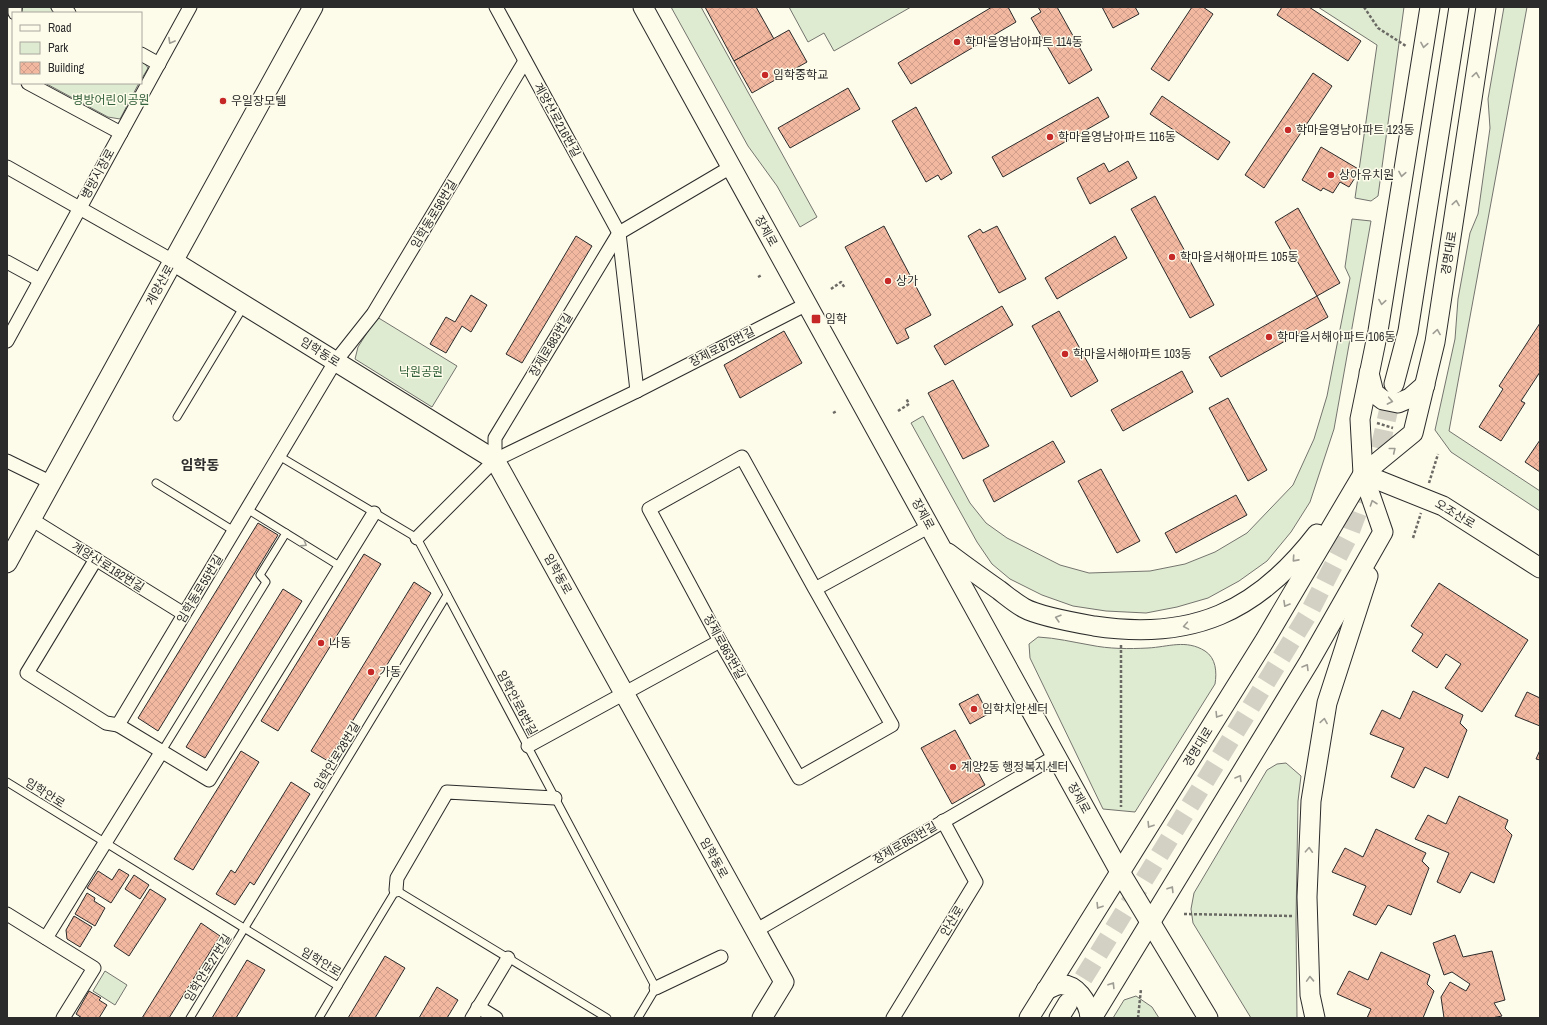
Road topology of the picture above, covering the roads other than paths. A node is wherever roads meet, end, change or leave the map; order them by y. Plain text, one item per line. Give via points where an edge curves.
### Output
1 (58, 7) edge
2 (190, 7) edge
3 (313, 7) edge
4 (496, 7) edge
5 (643, 7) edge
6 (1430, 7) edge
7 (1459, 7) edge
8 (1486, 7) edge
9 (67, 12) edge
10 (142, 55) edge
11 (525, 62) junction
12 (159, 64) junction
13 (30, 84) edge
14 (121, 133) junction
15 (7, 167) edge
16 (731, 167) junction
17 (80, 208) junction
18 (619, 233) junction
19 (173, 261) junction
20 (7, 262) edge
21 (40, 280) junction
22 (807, 304) junction
23 (244, 305) junction
24 (7, 341) edge
25 (335, 362) junction
26 (1369, 373) junction
27 (1394, 384) tunnel mouth
28 (1425, 385) junction
29 (637, 391) junction
30 (177, 417) dead end
31 (279, 456) junction
32 (494, 460) junction
33 (7, 461) edge
34 (1363, 474) junction
35 (52, 483) junction
36 (156, 483) dead end
37 (247, 509) junction
38 (374, 513) junction
39 (31, 519) junction
40 (930, 526) junction
41 (234, 531) junction
42 (1383, 532) junction
43 (286, 533) junction
44 (417, 538) junction
45 (942, 549) junction
46 (96, 559) junction
47 (7, 563) edge
48 (341, 567) junction
49 (1540, 568) edge
50 (815, 589) junction
51 (447, 595) junction
52 (184, 614) junction
53 (720, 641) junction
54 (623, 693) junction
55 (118, 725) junction
56 (528, 746) junction
57 (162, 751) junction
58 (1056, 756) junction
59 (7, 782) edge
60 (555, 798) junction
61 (943, 822) junction
62 (106, 843) junction
63 (1120, 872) junction
64 (396, 890) junction
65 (7, 914) edge
66 (1150, 922) junction
67 (245, 929) junction
68 (755, 931) junction
69 (46, 938) junction
70 (721, 957) dead end
71 (508, 958) junction
72 (338, 986) junction
73 (656, 988) junction
74 (1046, 990) junction
75 (475, 1013) edge
76 (63, 1018) edge
77 (190, 1018) edge
78 (319, 1018) edge
79 (496, 1018) edge
80 (607, 1018) edge
81 (638, 1018) edge
82 (762, 1018) edge
83 (893, 1018) edge
84 (1029, 1018) edge
85 (1091, 1018) edge
86 (1208, 1018) edge
87 (1315, 1018) edge

1 - 9 street
2 -> 12 street, 병방시장로
3 - 19 street, 계양산로
4 - 11 street, 계양산로216번길
5 - 16 street, 장제로
6 -> 26 street
7 - 27 street via 1408,331
28 -> 8 street, 경명대로 via 1436,342
10 - 12 street
11 - 18 street, 계양산로216번길
11 - 25 street, 임학동로56번길 via 373,314
12 - 14 street, 병방시장로
13 - 14 street
14 - 17 street, 병방시장로
15 - 17 street
16 - 18 street, 장제로883번길
16 - 22 street, 장제로
17 - 19 street
17 - 21 street, 병방시장로
18 - 29 street
18 - 32 street, 장제로883번길 via 495,438
19 - 23 street, 임학동로
19 - 35 street, 계양산로
20 - 21 street
21 - 24 street, 병방시장로
22 - 29 street, 장제로875번길
22 - 40 street, 장제로
23 - 25 street, 임학동로
23 - 30 lane
25 - 31 street, 임학동로55번길
25 - 32 street, 임학동로
26 -> 28 street via 1374,393 1383,400 1398,403 1410,398
26 - 34 street via 1360,419
34 -> 28 street, 경명대로 via 1413,434
29 - 32 street, 장제로875번길
31 - 37 street, 임학동로55번길
31 - 38 lane
32 - 44 street, 장제로875번길
32 - 54 street, 임학동로
33 - 35 street
42 -> 34 street
34 -> 45 street via 1310,543 1279,577 1244,603 1210,620 1186,627 1121,630 1078,624 1024,608
34 - 49 street, 오조산로 via 1443,506
34 -> 63 street, 경명대로 via 1265,640
35 - 39 street, 계양산로
36 - 41 lane
37 - 41 street, 임학동로55번길
37 - 43 lane
38 - 44 lane
38 - 48 street
39 - 46 street, 계양산로182번길
39 - 47 street, 계양산로
40 - 45 street, 장제로
40 - 50 street
41 - 52 street, 임학동로55번길
66 -> 42 street via 1309,662
87 -> 42 street via 1310,995 1307,897 1311,801 1327,703
43 -> 48 lane
43 - 57 lane via 260,575 266,582
44 - 51 lane, 임학안로6번길
45 - 58 street, 장제로
46 - 52 street, 계양산로182번길
46 - 55 street via 27,673 106,723
48 - 57 street via 209,780
50 - 53 street, 장제로863번길 via 742,457 649,509
50 - 53 street, 장제로863번길 via 892,725 799,778
51 - 56 lane, 임학안로6번길
51 - 67 lane, 임학안로28번길
52 - 55 street, 임학동로55번길
53 - 54 street
54 - 56 street
54 - 68 street, 임학동로
55 - 57 street
56 - 60 lane, 임학안로6번길
57 - 62 street
58 - 61 street, 장제로853번길
58 - 63 street, 장제로
59 - 62 lane, 임학안로
60 - 64 street via 447,792 397,878
60 - 73 lane, 임학안로6번길
61 - 68 street, 장제로853번길
61 - 83 street, 안산로 via 976,882
62 - 67 lane, 임학안로
62 - 69 street
63 - 66 street, 장제로
63 -> 74 street, 경명대로
64 - 71 lane
64 - 72 lane, 임학안로
65 - 69 street
85 -> 66 street
66 - 86 street, 장제로
67 - 72 lane, 임학안로
67 - 77 lane, 임학안로27번길
68 - 82 street, 임학동로 via 784,982
69 - 76 street via 94,968
70 - 73 street
71 - 75 street
71 - 80 lane
72 - 78 lane
73 - 81 lane
74 - 84 street, 경명대로
74 - 85 street via 1060,985 1071,988 1082,995
75 - 79 street

